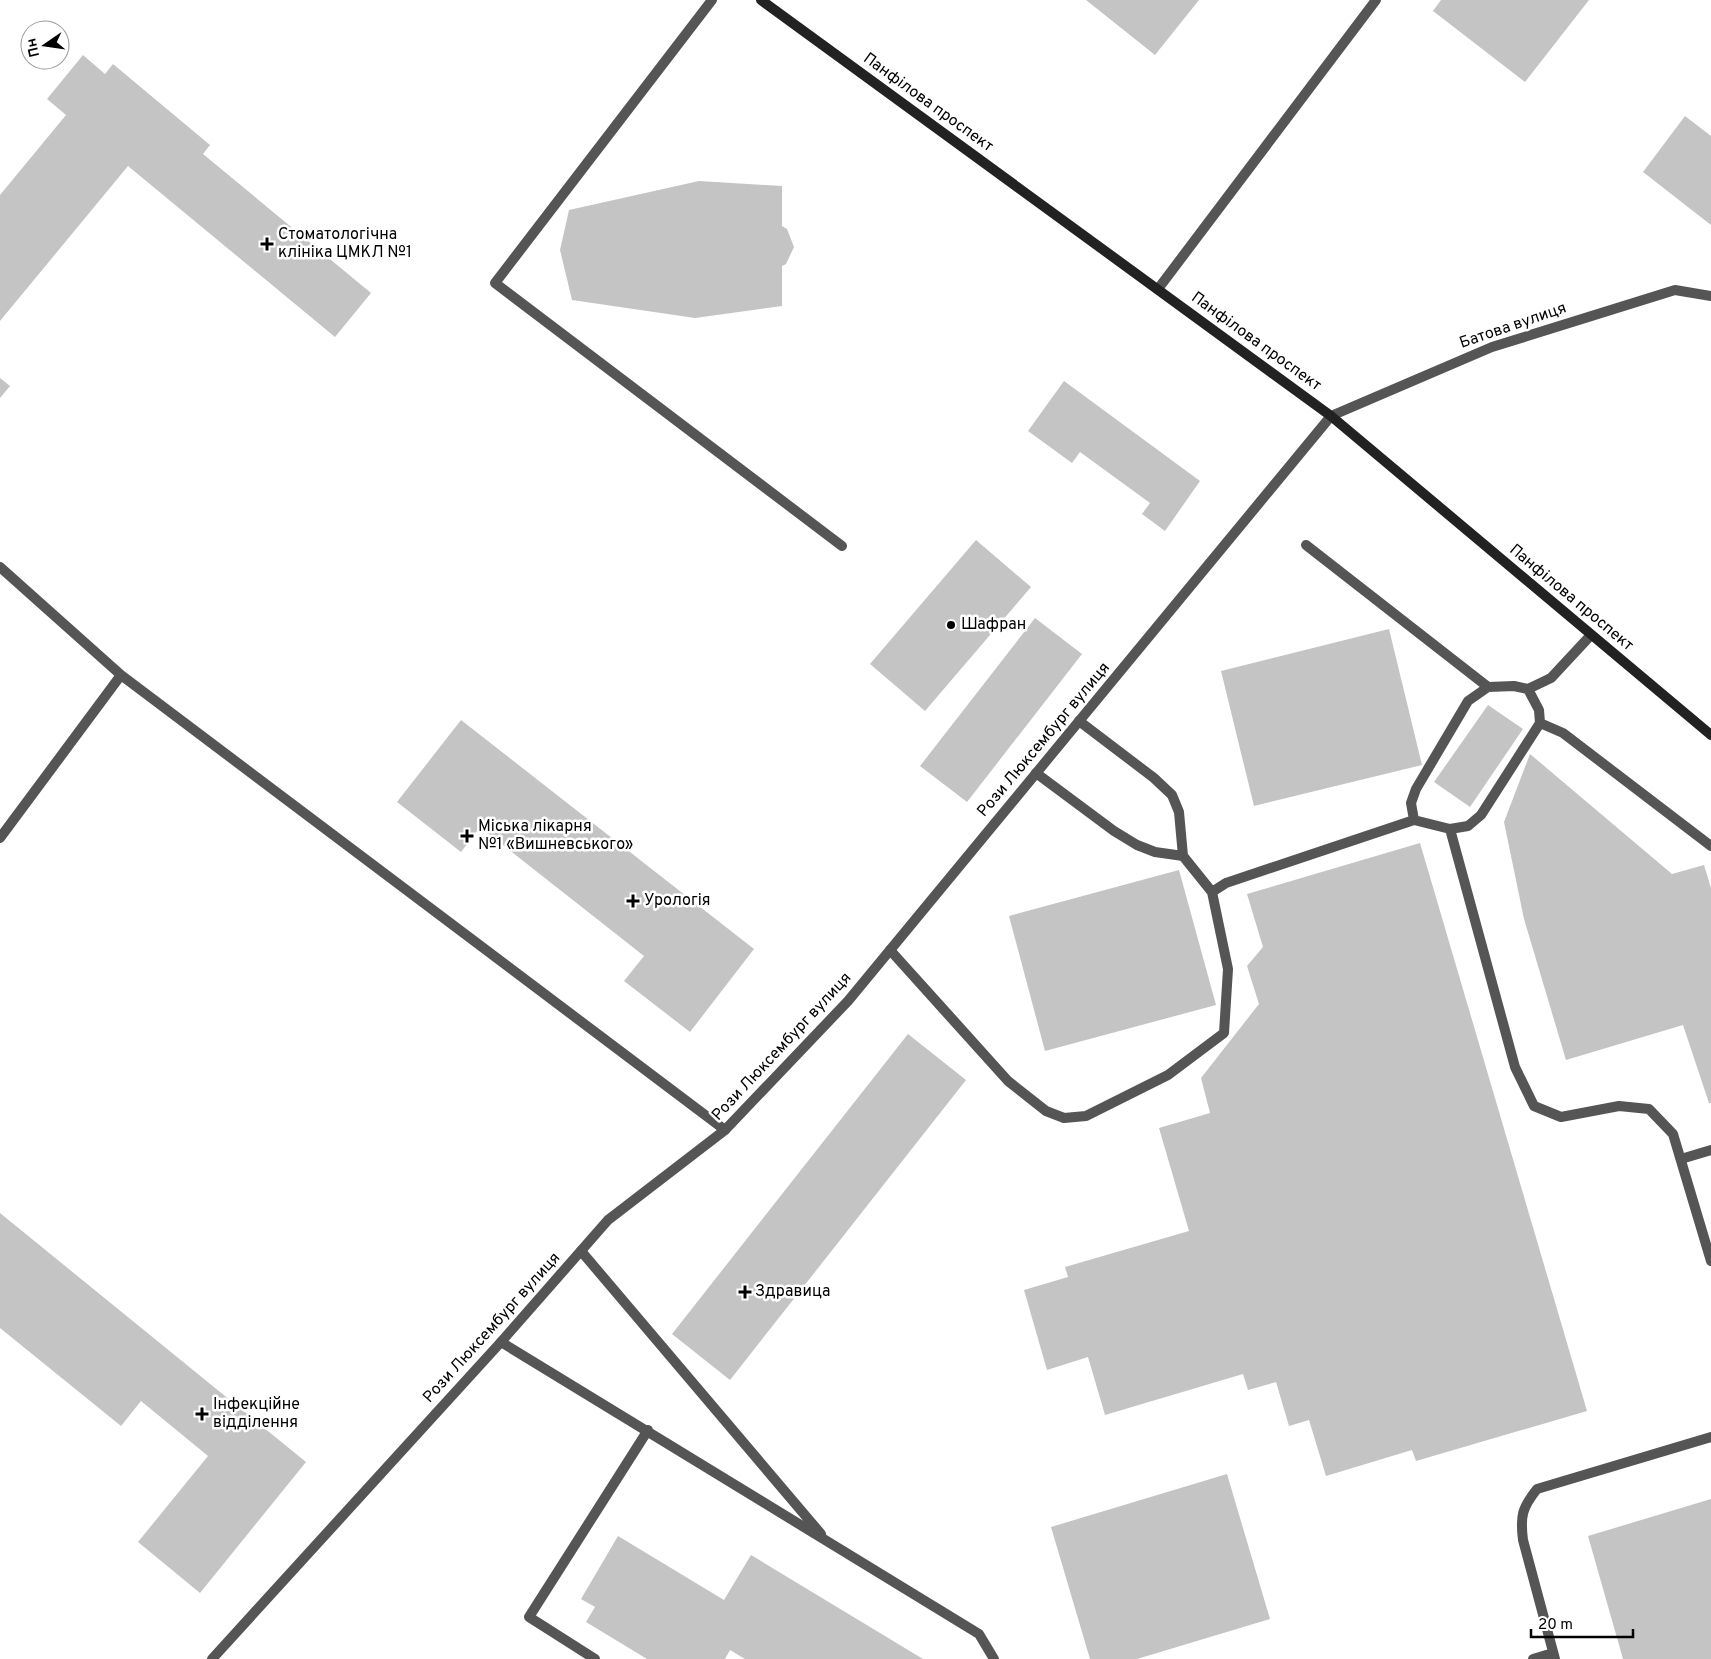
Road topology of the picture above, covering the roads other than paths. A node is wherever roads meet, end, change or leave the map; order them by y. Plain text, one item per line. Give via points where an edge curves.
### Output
1 (712, 0) edge
2 (761, 0) edge
3 (1376, 0) edge
4 (1158, 289) junction
5 (1711, 296) edge
6 (1331, 416) junction
7 (1306, 545) dead end
8 (842, 546) dead end
9 (0, 567) edge
10 (1591, 635) junction
11 (121, 675) junction
12 (1488, 687) junction
13 (1528, 689) junction
14 (1079, 721) junction
15 (1540, 723) junction
16 (1711, 736) edge
17 (1036, 773) junction
18 (1414, 820) junction
19 (1450, 829) junction
20 (0, 838) edge
21 (1711, 846) edge
22 (1183, 856) junction
23 (1212, 892) junction
24 (890, 950) junction
25 (725, 1130) junction
26 (1711, 1150) edge
27 (1681, 1159) junction
28 (581, 1251) junction
29 (1711, 1261) edge
30 (501, 1342) junction
31 (648, 1430) junction
32 (1711, 1437) edge
33 (827, 1540) junction
34 (1554, 1656) edge
35 (212, 1659) edge
36 (595, 1659) edge
37 (994, 1659) edge
38 (1533, 1659) edge

1 - 8 street via 495,283
2 - 4 main road, Панфілова проспект
3 - 4 street
4 - 6 main road, Панфілова проспект
5 - 6 street, Батова вулиця via 1675,290 1492,347
6 - 10 main road, Панфілова проспект
6 - 14 street, Рози Люксембург вулиця
7 - 12 street
9 - 11 street
10 - 13 street via 1552,678
10 - 16 main road, Панфілова проспект
11 - 20 street
11 - 25 street
12 - 13 street
12 - 18 street via 1468,701 1416,789 1411,803
13 - 15 street via 1539,710
14 - 17 street, Рози Люксембург вулиця
14 - 22 street via 1172,795 1180,812
15 - 19 street via 1481,815 1468,826
15 - 21 street via 1563,732
17 - 22 street via 1137,845 1155,852
17 - 24 street, Рози Люксембург вулиця
18 - 19 street
18 - 23 street via 1226,884
19 - 27 street via 1515,1067 1534,1106 1561,1117 1619,1106 1649,1109 1673,1134
22 - 23 street
23 - 24 street via 1228,969 1224,1033 1168,1075 1086,1116 1064,1118 1046,1111 1008,1081
24 - 25 street, Рози Люксембург вулиця via 848,1001
25 - 28 street, Рози Люксембург вулиця via 608,1220
26 - 27 street
27 - 29 street
28 - 30 street, Рози Люксембург вулиця
28 - 33 street
30 - 31 street
30 - 35 street, Рози Люксембург вулиця
31 - 33 street
31 - 36 street via 529,1618
32 - 34 street via 1537,1490 1526,1502 1521,1522 1523,1540
33 - 37 street via 979,1634
34 - 38 street

